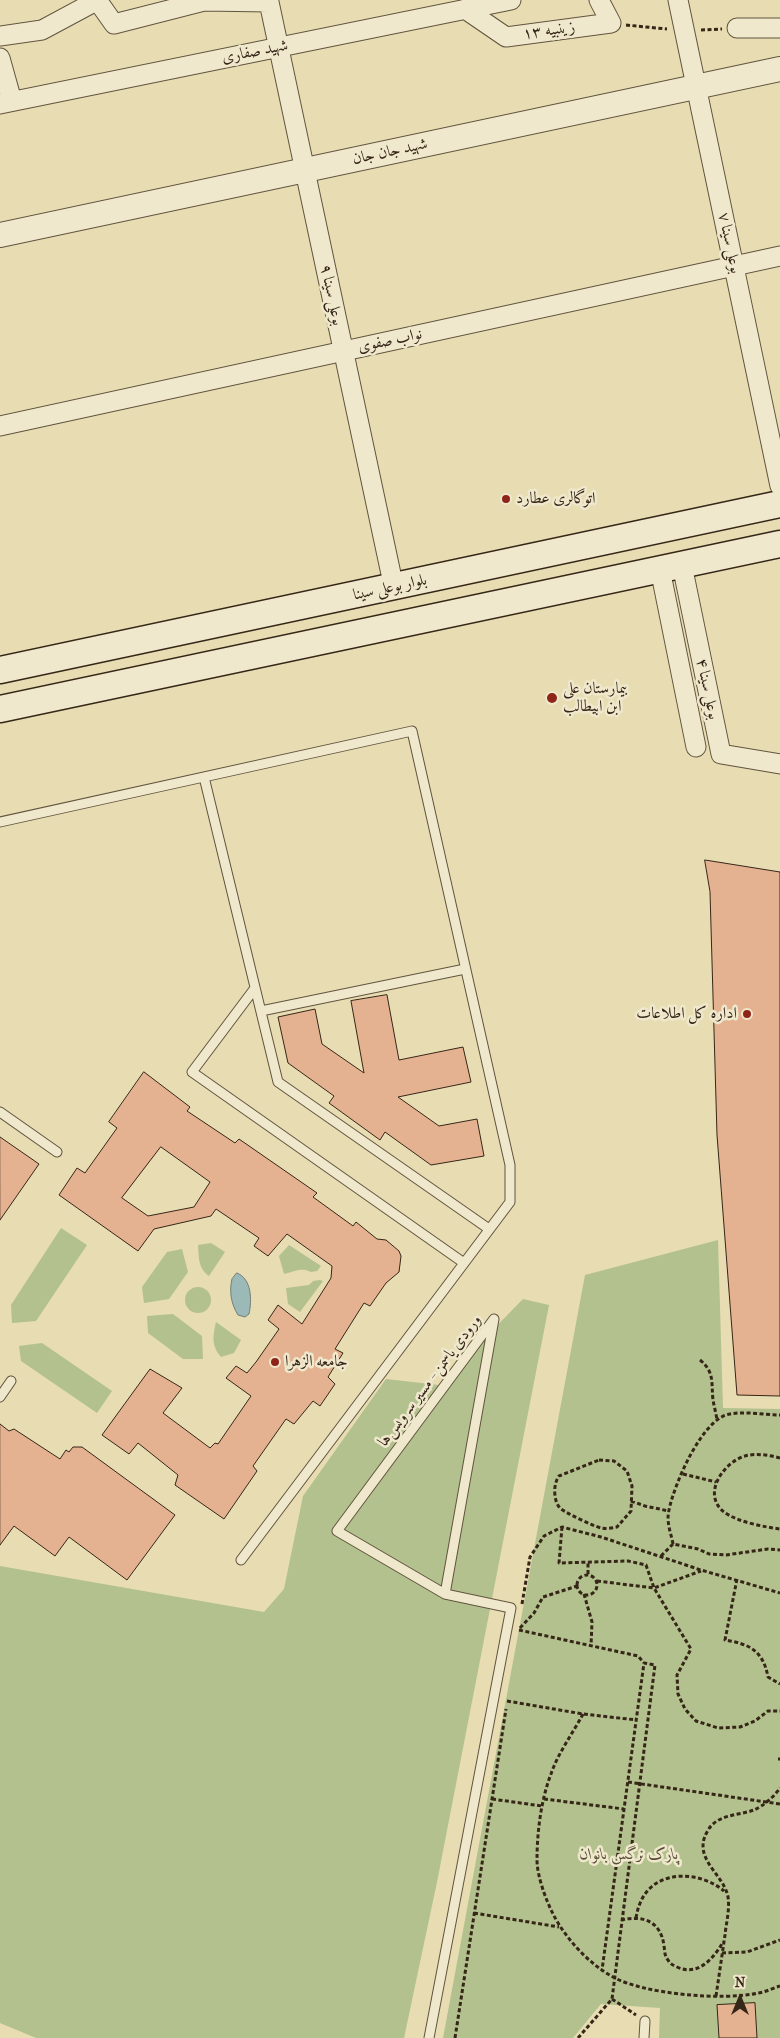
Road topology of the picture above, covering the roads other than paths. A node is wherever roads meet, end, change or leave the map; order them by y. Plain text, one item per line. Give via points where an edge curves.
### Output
1 (97, 0) edge
2 (510, 0) edge
3 (599, 0) edge
4 (678, 0) edge
5 (270, 1) edge
6 (465, 9) junction
7 (738, 28) road end
8 (780, 28) edge
9 (0, 36) edge
10 (278, 47) junction
11 (0, 58) edge
12 (780, 69) edge
13 (696, 87) junction
14 (6, 102) edge
15 (305, 170) junction
16 (0, 235) edge
17 (780, 256) edge
18 (734, 266) junction
19 (344, 351) junction
20 (0, 426) edge
21 (780, 486) edge
22 (780, 504) edge
23 (663, 529) junction
24 (780, 544) edge
25 (672, 573) junction
26 (394, 588) junction
27 (702, 664) junction
28 (680, 668) junction
29 (0, 670) edge
30 (0, 709) edge
31 (696, 747) dead end
32 (780, 764) edge
33 (204, 777) junction
34 (0, 822) edge
35 (465, 969) junction
36 (256, 988) junction
37 (261, 1011) junction
38 (0, 1112) edge
39 (57, 1152) dead end
40 (490, 1228) junction
41 (464, 1263) junction
42 (12, 1381) dead end
43 (0, 1397) edge
44 (241, 1560) dead end
45 (445, 1594) junction
46 (645, 2020) road end
47 (429, 2038) edge
48 (644, 2038) edge

1 - 5 street via 114,24 204,1
1 - 9 street via 42,30
2 - 6 street, شهید صفاری
3 - 6 street, زینبیه ۱۳ via 611,23 506,37
4 - 13 street, بوعلی سینا ۷
5 - 10 street, بوعلی سینا ۹
6 - 10 street, شهید صفاری
7 - 8 street
10 - 14 street, شهید صفاری
10 - 15 street, بوعلی سینا ۹
11 - 14 street
12 - 13 street, شهید جان جان
13 - 15 street, شهید جان جان
13 - 18 street, بوعلی سینا ۷
15 - 16 street, شهید جان جان
15 - 19 street, بوعلی سینا ۹
17 - 18 street, نواب صفوی
18 - 19 street, نواب صفوی
18 - 21 street, بوعلی سینا ۷
19 - 20 street, نواب صفوی
19 - 26 street, بوعلی سینا ۹
22 - 23 main road, بلوار بوعلی سینا
23 - 25 main road
23 - 26 main road, بلوار بوعلی سینا
24 - 25 main road
25 - 27 street, بوعلی سینا ۴
25 - 28 street, بوعلی سینا ۴
25 - 30 main road
26 - 29 main road, بلوار بوعلی سینا
27 - 28 street
27 - 32 street, بوعلی سینا ۴ via 720,754
28 - 31 street, بوعلی سینا ۴
33 - 34 lane
33 - 35 lane via 412,731
33 - 36 lane
35 - 37 lane
35 - 40 lane via 510,1165 510,1202
36 - 37 lane
36 - 41 lane via 192,1072
37 - 40 lane via 278,1082
38 - 39 lane
40 - 41 lane
41 - 44 lane
42 - 43 lane
45 - 45 lane, ورودی یاسمن - مسیر سرویس‌ها via 490,1339 494,1319 337,1531
45 - 47 lane via 511,1608
46 - 48 lane

